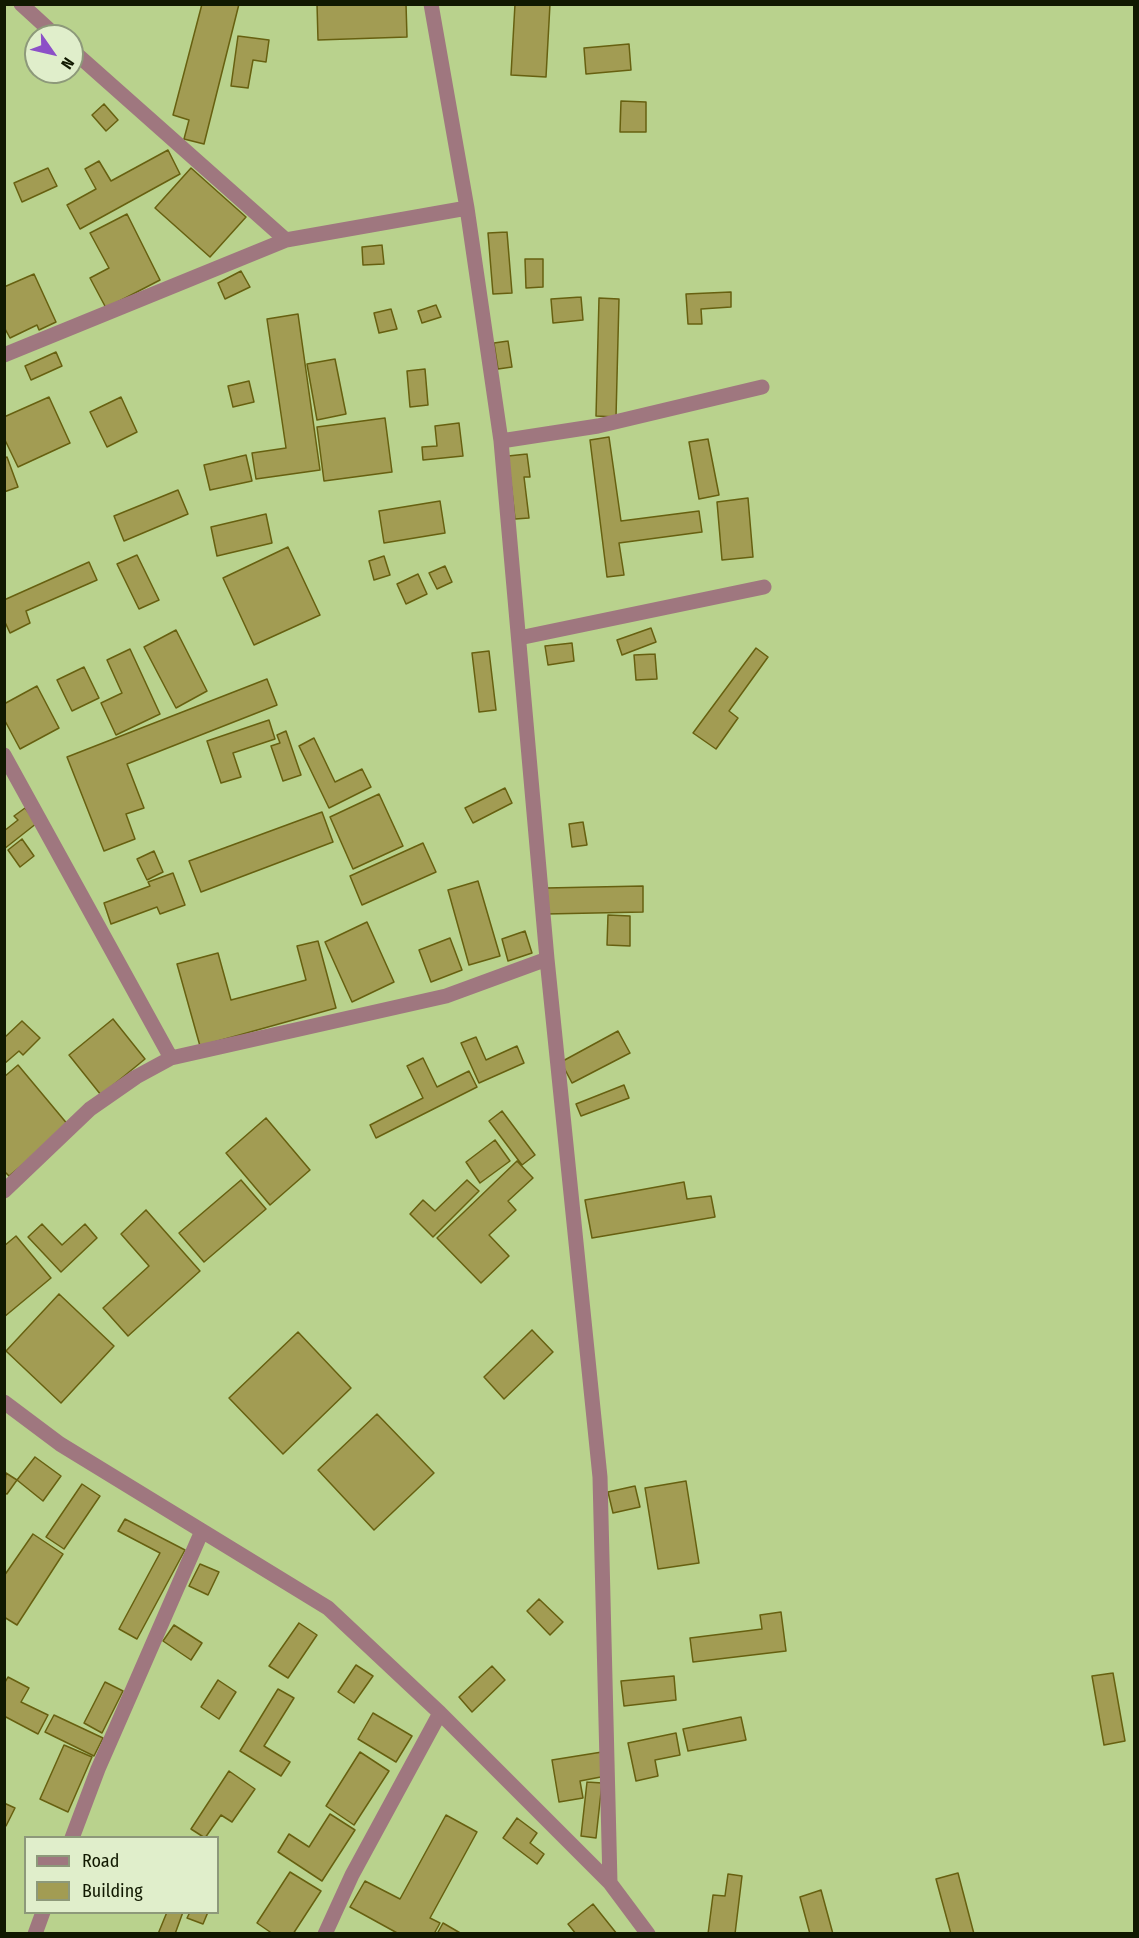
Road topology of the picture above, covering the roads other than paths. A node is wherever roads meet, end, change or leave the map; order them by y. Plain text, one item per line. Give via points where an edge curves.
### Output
1 (431, 4) edge
2 (26, 6) edge
3 (45, 24) edge
4 (84, 61) edge
5 (467, 208) junction
6 (286, 240) junction
7 (4, 356) edge
8 (762, 387) dead end
9 (501, 441) junction
10 (764, 587) dead end
11 (519, 638) junction
12 (4, 755) edge
13 (547, 959) junction
14 (171, 1058) junction
15 (4, 1191) edge
16 (4, 1402) edge
17 (202, 1531) junction
18 (440, 1713) junction
19 (73, 1836) edge
20 (610, 1883) junction
21 (42, 1914) edge
22 (35, 1934) edge
23 (324, 1934) edge
24 (648, 1934) edge

1 - 5 street
2 - 3 street
4 - 6 street
5 - 6 street
5 - 9 street
6 - 7 street
8 - 9 street via 598,426
9 - 11 street
10 - 11 street
11 - 13 street
12 - 14 street
13 - 14 street via 446,996
13 - 20 street via 600,1477
14 - 15 street via 90,1109
16 - 17 street via 60,1444
17 - 18 street via 328,1608
17 - 19 street
18 - 20 street
18 - 23 street
20 - 24 street
21 - 22 street

